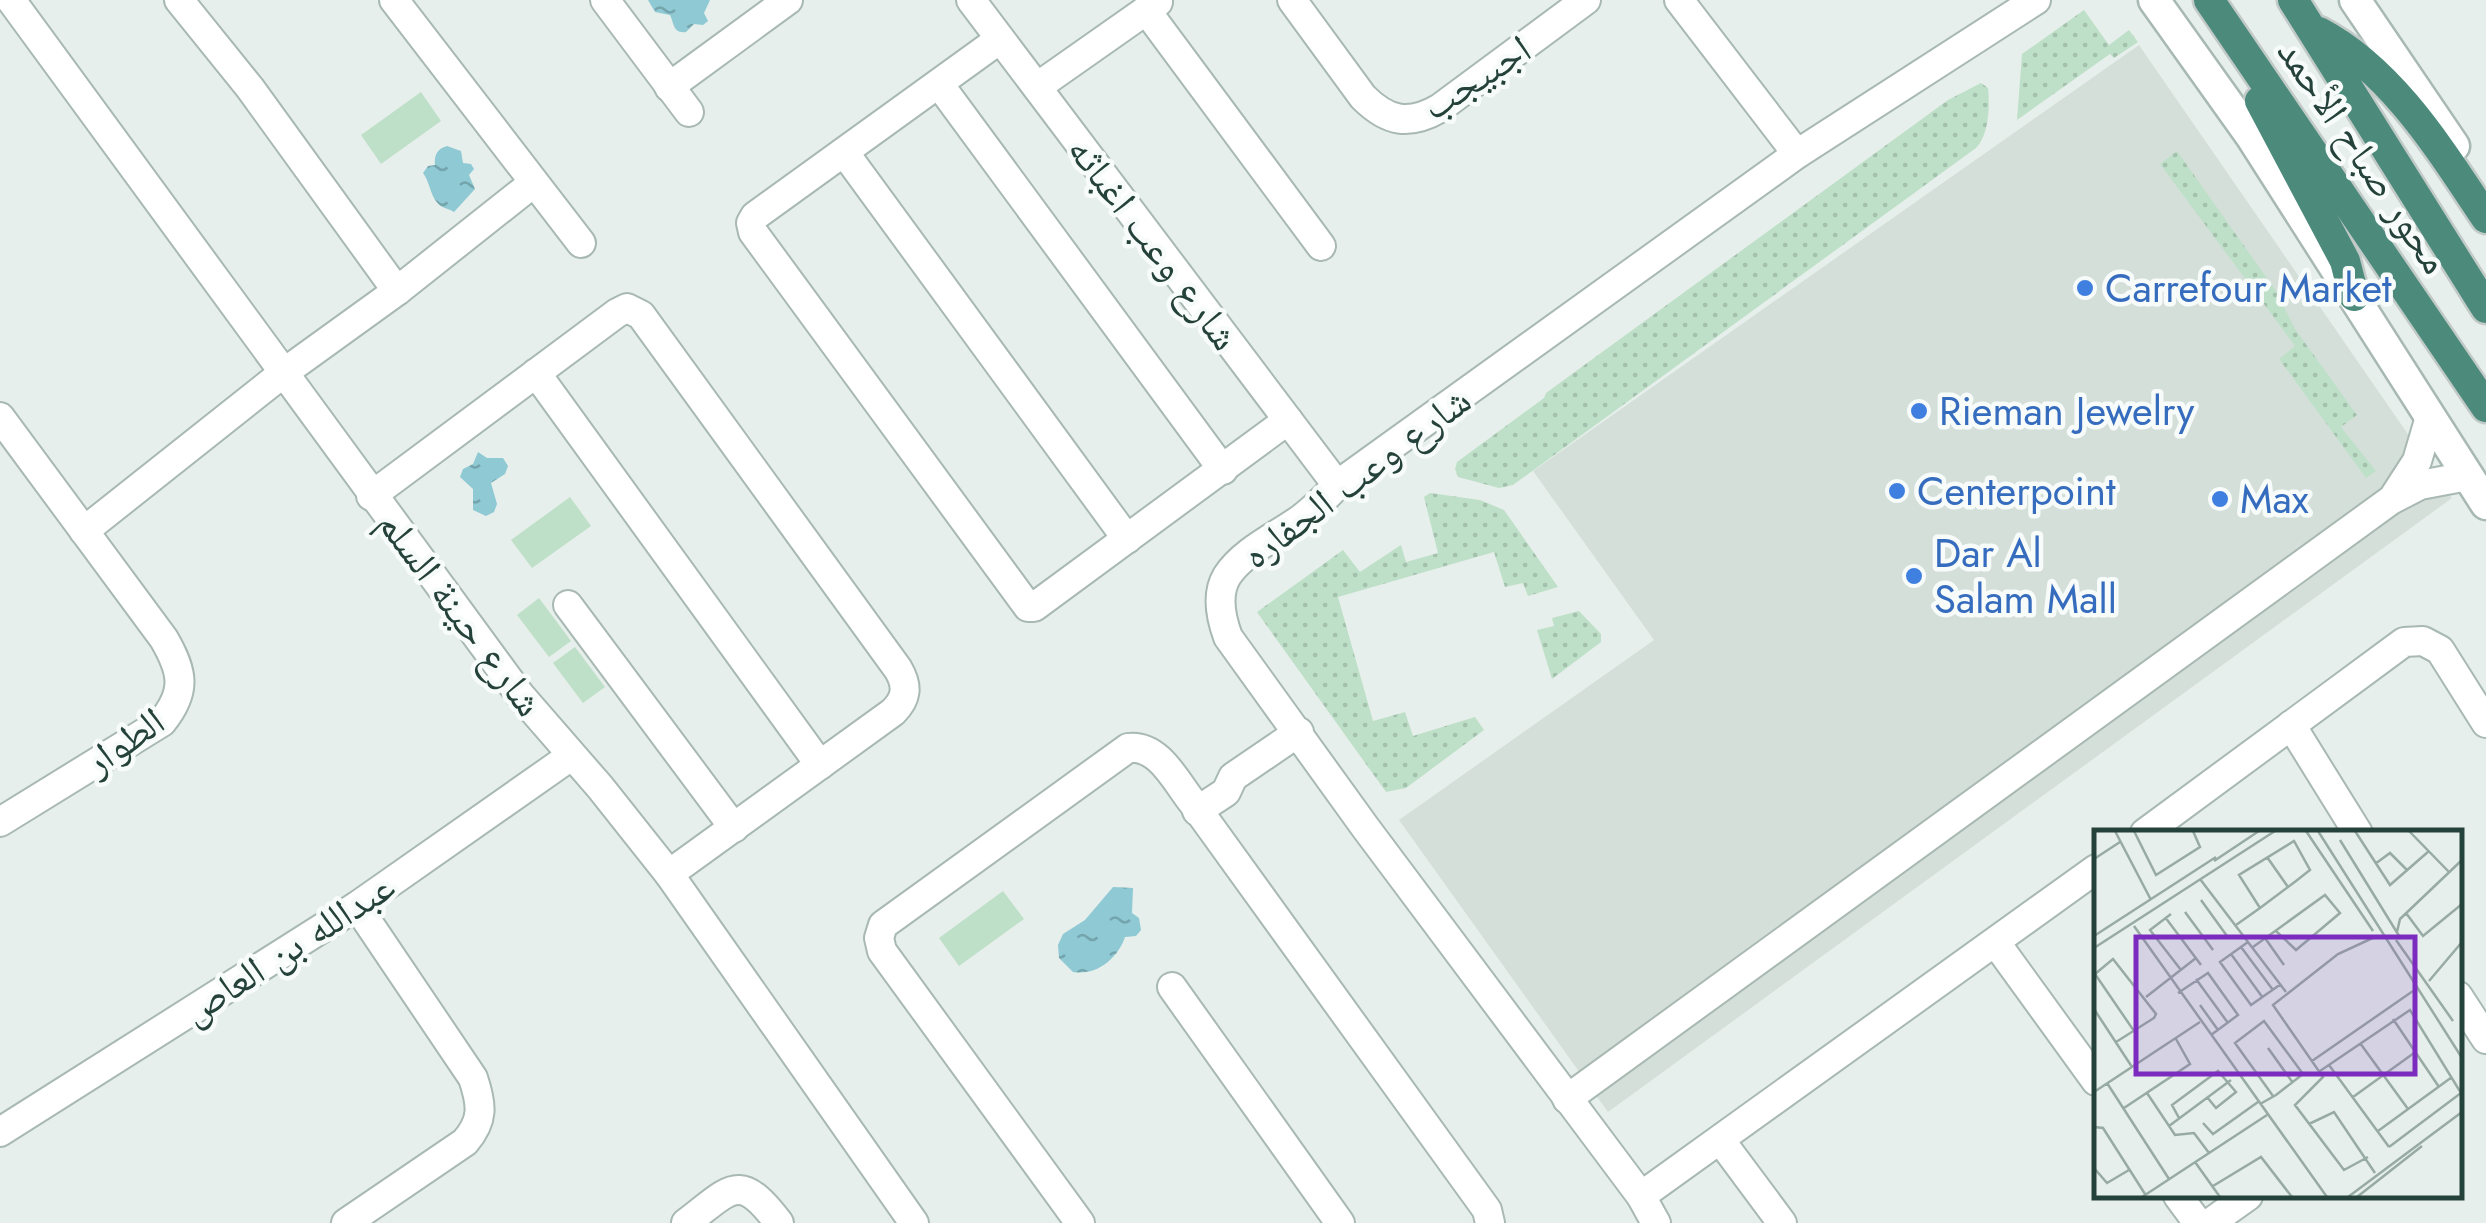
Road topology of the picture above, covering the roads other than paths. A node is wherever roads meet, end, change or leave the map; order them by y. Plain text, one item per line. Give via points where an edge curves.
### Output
1 (12, 0) edge
2 (179, 0) edge
3 (394, 0) edge
4 (606, 0) edge
5 (788, 0) edge
6 (972, 0) edge
7 (1292, 0) edge
8 (1586, 0) edge
9 (1679, 0) edge
10 (2036, 0) edge
11 (2154, 0) edge
12 (2209, 0) edge
13 (2293, 0) edge
14 (2354, 0) edge
15 (1153, 5) edge
16 (2312, 29) junction
17 (1000, 39) junction
18 (2252, 64) junction
19 (938, 84) junction
20 (669, 87) junction
21 (1037, 88) junction
22 (689, 112) dead end
23 (844, 152) junction
24 (1797, 154) junction
25 (532, 184) junction
26 (2486, 194) edge
27 (2486, 218) edge
28 (580, 243) dead end
29 (1321, 246) dead end
30 (396, 290) junction
31 (2354, 296) junction
32 (2486, 308) edge
33 (536, 372) junction
34 (282, 374) junction
35 (2486, 407) edge
36 (0, 417) edge
37 (2430, 417) junction
38 (1288, 420) junction
39 (1223, 470) junction
40 (2468, 476) junction
41 (1337, 486) junction
42 (372, 496) junction
43 (2391, 500) junction
44 (2486, 504) edge
45 (84, 532) junction
46 (1127, 539) junction
47 (568, 605) dead end
48 (2486, 723) edge
49 (2291, 725) junction
50 (1304, 740) junction
51 (571, 756) junction
52 (820, 765) junction
53 (1198, 811) junction
54 (0, 822) edge
55 (734, 828) junction
56 (2148, 830) edge
57 (2356, 830) edge
58 (2094, 870) edge
59 (669, 874) junction
60 (357, 906) junction
61 (1996, 943) junction
62 (1172, 988) dead end
63 (2461, 1004) edge
64 (2474, 1037) edge
65 (2094, 1078) edge
66 (1566, 1100) junction
67 (0, 1132) edge
68 (1721, 1141) junction
69 (1641, 1196) junction
70 (2179, 1198) edge
71 (2245, 1198) edge
72 (909, 1221) edge
73 (346, 1223) edge
74 (686, 1223) edge
75 (780, 1223) edge
76 (1080, 1223) edge
77 (1340, 1223) edge
78 (1490, 1223) edge
79 (1656, 1223) edge
80 (1782, 1223) edge
81 (2198, 1223) edge
82 (2210, 1223) edge

1 - 34 street, شارع حينة السلم
2 - 30 street
3 - 25 street
4 - 20 street
5 - 20 street
6 - 17 street, شارع وعب اغباثه
7 - 8 street, اجبيجب via 1363,97 1401,121 1440,108
9 - 24 street
10 - 24 street, شارع وعب الجفاره
11 - 31 street, محور صباح الأحمد
12 - 18 highway, محور صباح الأحمد
13 - 16 highway, محور صباح الأحمد
14 - 26 street, محور صباح الأحمد
15 - 21 street
15 - 29 street
16 - 27 highway via 2378,74
16 - 32 highway, محور صباح الأحمد
17 - 19 street
17 - 21 street, شارع وعب اغباثه
18 - 31 highway via 2266,118 2345,261
18 - 35 highway, محور صباح الأحمد
19 - 23 street
19 - 39 street
20 - 22 street
21 - 38 street, شارع وعب اغباثه
23 - 46 street
23 - 46 street via 752,223 798,295 1028,607
24 - 41 street, شارع وعب الجفاره
25 - 28 street
25 - 30 street
30 - 34 street
31 - 37 street, محور صباح الأحمد
33 - 42 street
33 - 52 street
33 - 52 street via 622,310 637,311 886,653 904,679 902,703
34 - 42 street, شارع حينة السلم
34 - 45 street
36 - 45 street, الطوار
37 - 40 street, محور صباح الأحمد
37 - 43 street via 2417,462
38 - 39 street
38 - 41 street, شارع وعب اغباثه
39 - 46 street
40 - 43 street via 2420,485
40 - 44 street, محور صباح الأحمد
41 - 50 street, شارع وعب الجفاره via 1243,560 1222,590 1228,637
42 - 51 street, شارع حينة السلم
43 - 66 street
45 - 54 street, الطوار via 177,662 176,705 162,722
47 - 55 street
48 - 49 street via 2440,650 2422,641 2404,642
49 - 56 street
49 - 57 street
50 - 53 street via 1233,777 1226,792
50 - 66 street, شارع وعب الجفاره
51 - 59 street, شارع حينة السلم
51 - 60 street, عبدالله بن العاص
52 - 55 street
53 - 76 street via 1154,753 1128,748 880,931 882,951
53 - 78 street via 1487,1210
55 - 59 street
58 - 61 street
59 - 72 street, شارع حينة السلم
60 - 67 street, عبدالله بن العاص
60 - 73 street via 473,1078 480,1112 465,1142
61 - 65 street
61 - 68 street
62 - 77 street
63 - 64 street
66 - 69 street, شارع وعب الجفاره
68 - 69 street
68 - 80 street
69 - 79 street, شارع وعب الجفاره
70 - 81 street
71 - 82 street
74 - 75 street via 725,1194 745,1189

